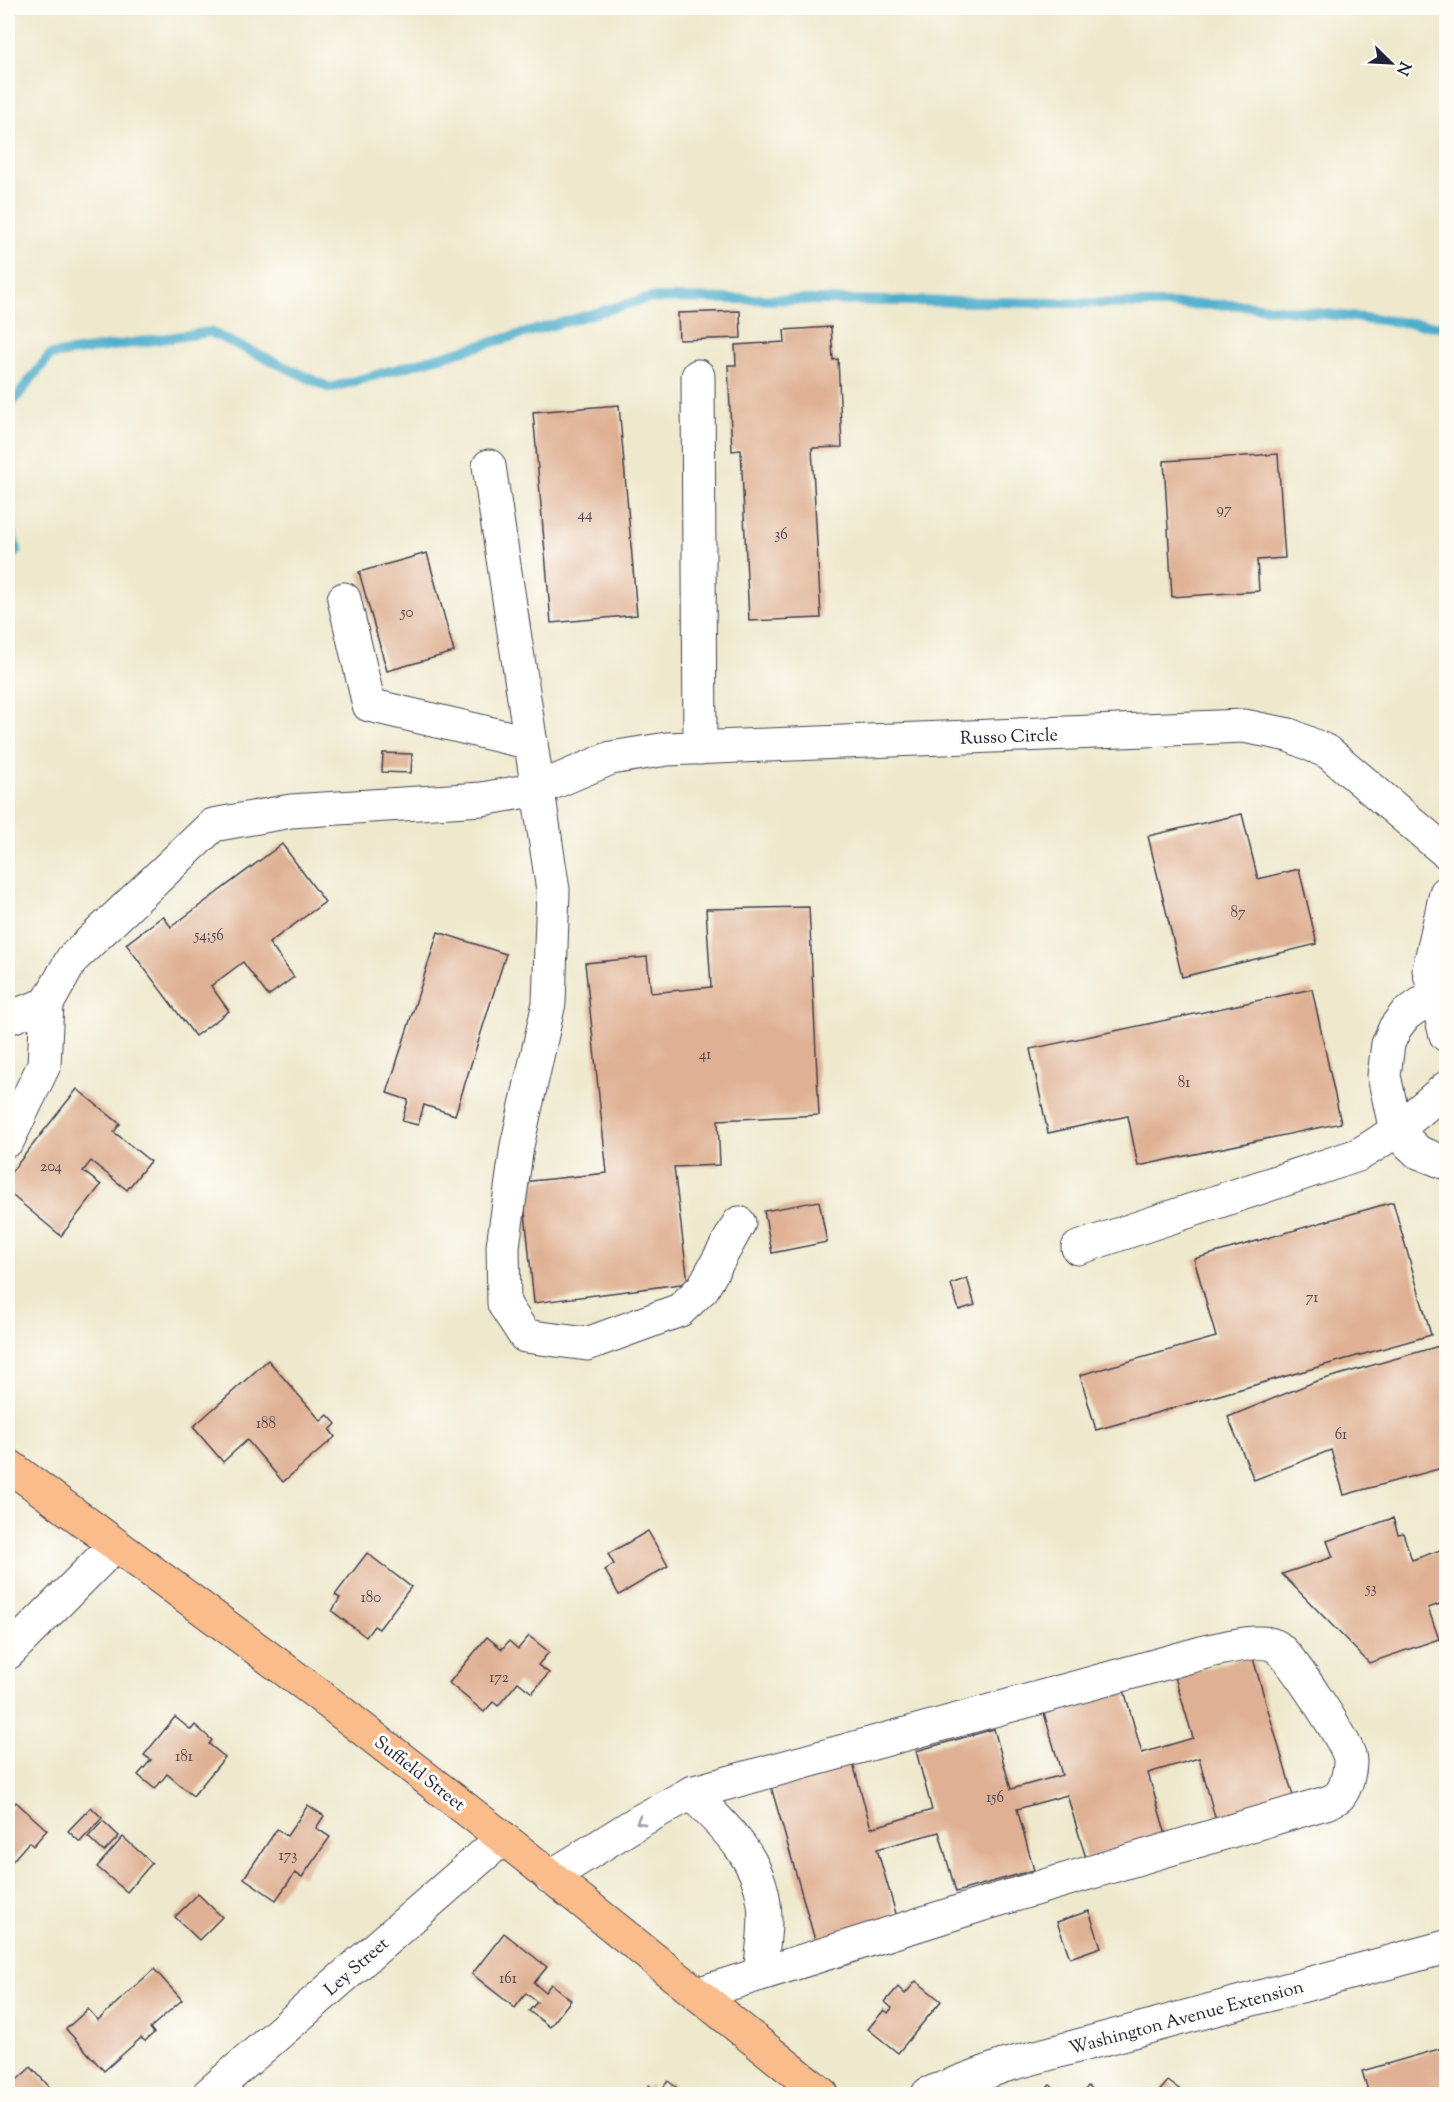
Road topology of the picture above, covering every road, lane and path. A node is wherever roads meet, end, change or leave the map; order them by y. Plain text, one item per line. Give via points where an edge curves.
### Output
1 (698, 376) dead end
2 (489, 466) dead end
3 (344, 599) dead end
4 (531, 743) junction
5 (700, 748) junction
6 (538, 789) junction
7 (1446, 852) edge
8 (1446, 893) edge
9 (1435, 994) junction
10 (47, 1004) junction
11 (8, 1017) edge
12 (1446, 1035) edge
13 (1446, 1088) edge
14 (1396, 1131) junction
15 (8, 1140) edge
16 (1446, 1163) edge
17 (739, 1223) dead end
18 (1078, 1248) dead end
19 (8, 1465) edge
20 (115, 1545) junction
21 (8, 1653) edge
22 (691, 1793) junction
23 (503, 1838) junction
24 (550, 1877) junction
25 (1446, 1947) edge
26 (760, 1974) junction
27 (697, 1994) junction
28 (209, 2094) edge
29 (822, 2094) edge
30 (928, 2094) edge

1 - 5 street
2 - 4 street
3 - 4 street via 369,705
4 - 6 street
5 - 6 street, Russo Circle via 611,758
5 - 7 street, Russo Circle via 1244,726 1289,735 1328,752
6 - 10 street, Russo Circle via 482,799 291,810 213,825 72,959
6 - 17 street via 553,890 549,1003 517,1146 503,1246 504,1304 525,1336 587,1344 680,1310 703,1288
8 - 9 street via 1429,970
9 - 12 street
9 - 14 street via 1405,1015 1388,1044 1384,1076
10 - 11 street
10 - 15 street via 44,1065
13 - 14 street
14 - 16 street via 1418,1152
14 - 18 street via 1358,1155
19 - 20 main road, Suffield Street
20 - 21 street
20 - 23 main road, Suffield Street via 319,1695
22 -> 24 street
22 - 26 street via 734,1837 760,1880 765,1906
22 - 26 street via 1209,1651 1267,1643 1277,1646 1289,1659 1349,1757 1348,1777 1340,1796 1329,1802
23 - 24 main road, Suffield Street
23 - 28 street, Ley Street
24 - 27 main road, Suffield Street
25 - 30 street, Washington Avenue Extension via 1003,2066
26 - 27 street
27 - 29 main road, Suffield Street

